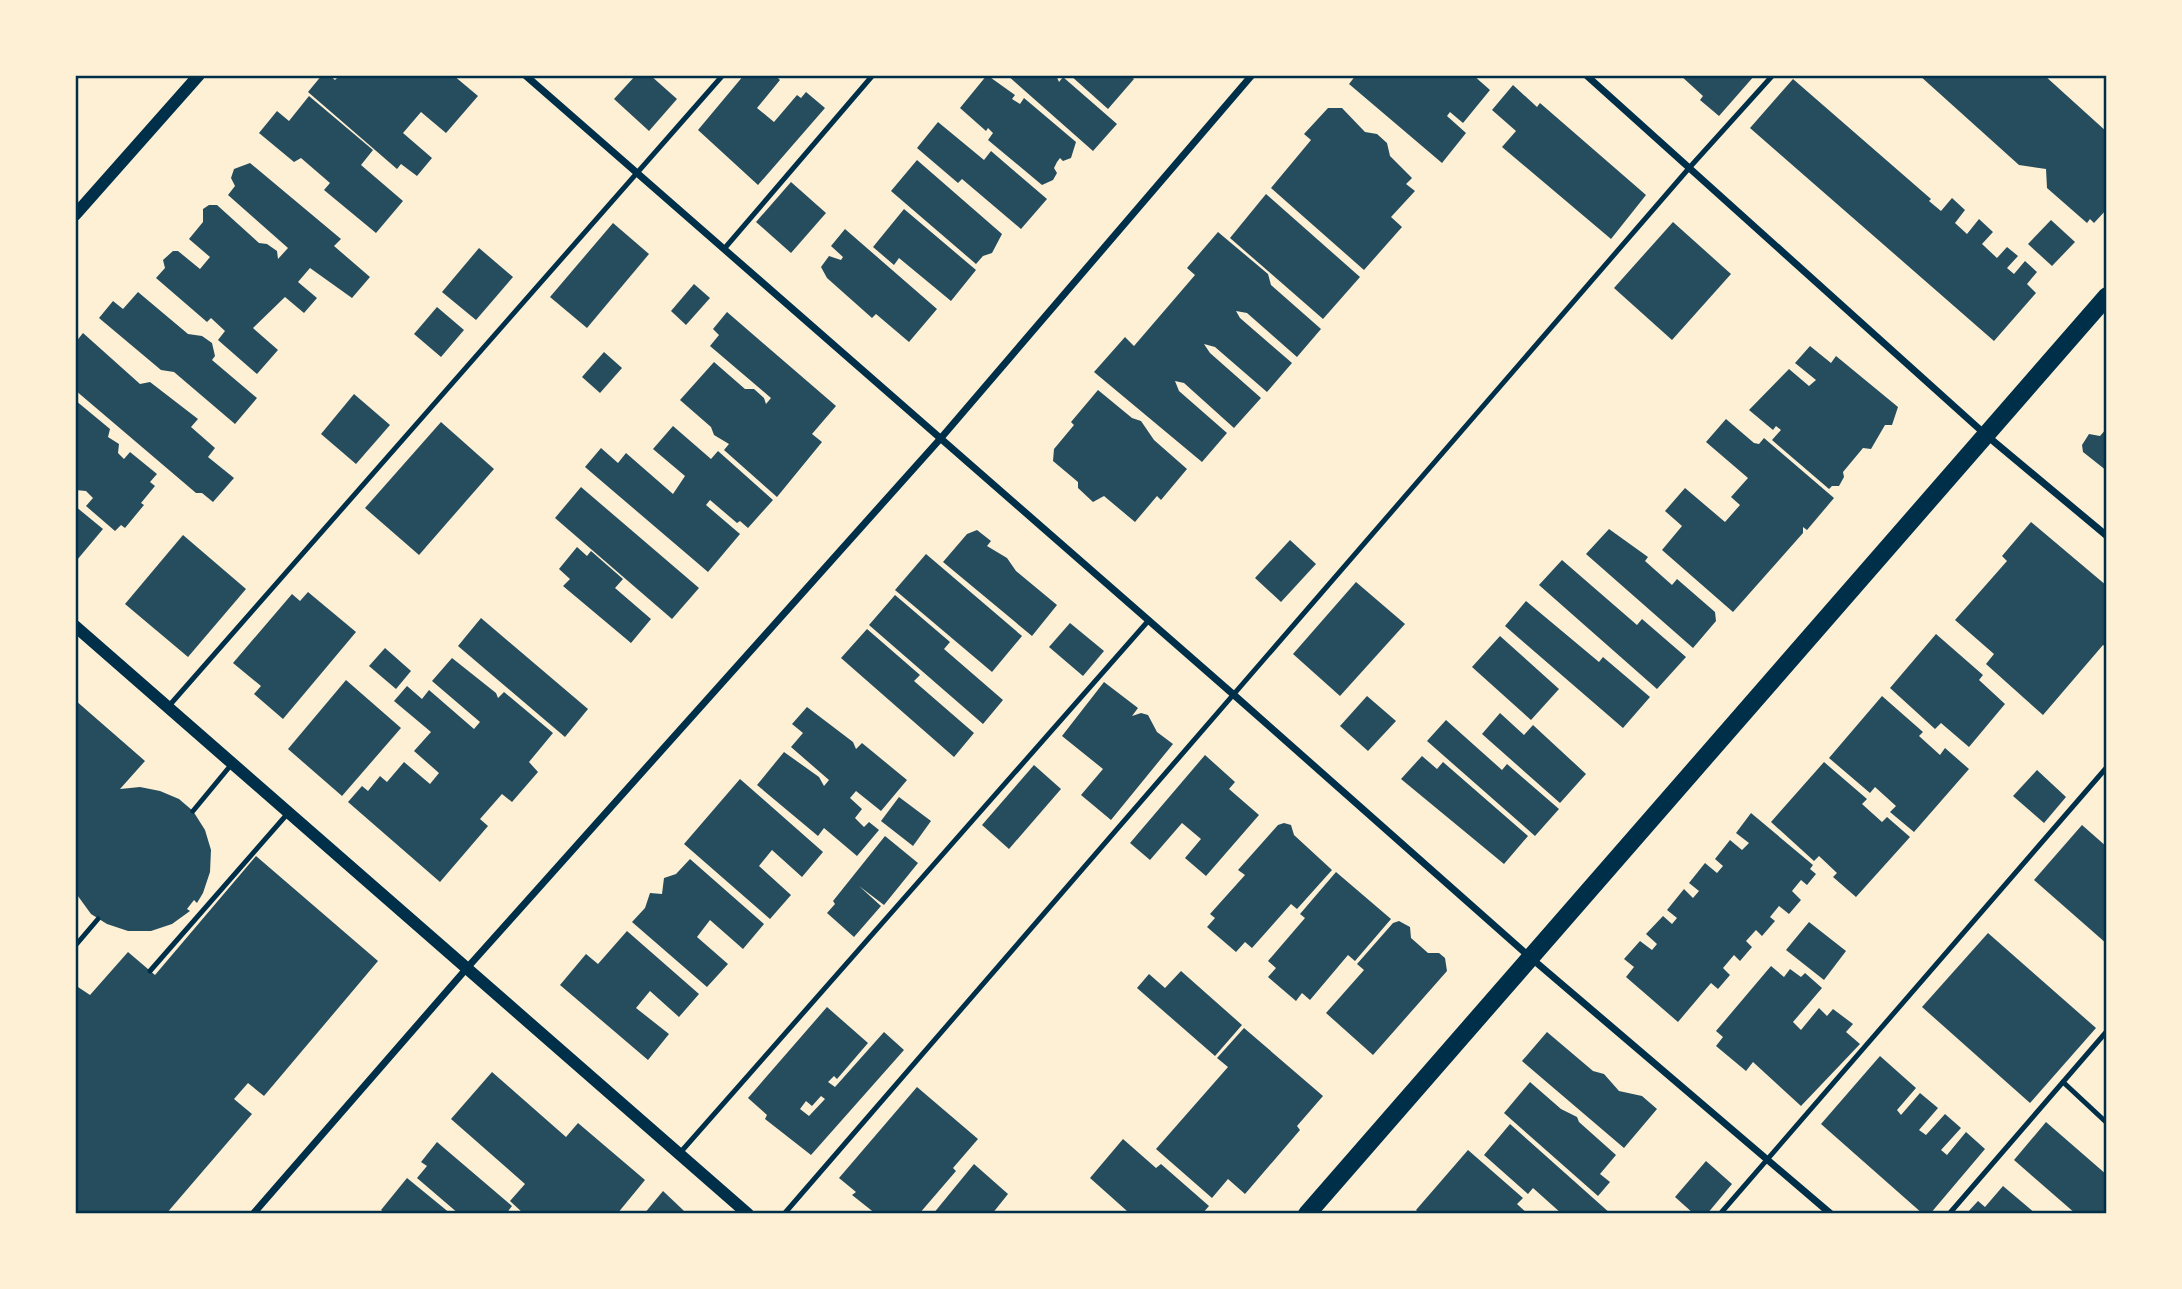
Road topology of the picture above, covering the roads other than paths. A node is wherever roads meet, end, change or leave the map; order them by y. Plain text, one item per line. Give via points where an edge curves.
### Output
1 (199, 75) edge
2 (524, 75) edge
3 (723, 75) edge
4 (873, 75) edge
5 (1252, 75) edge
6 (1586, 75) edge
7 (1773, 75) edge
8 (1690, 167) junction
9 (636, 173) junction
10 (75, 215) edge
11 (724, 249) junction
12 (2107, 296) edge
13 (1986, 435) junction
14 (940, 438) junction
15 (2107, 536) edge
16 (1149, 620) junction
17 (75, 626) edge
18 (1234, 695) junction
19 (168, 707) junction
20 (232, 763) junction
21 (2107, 767) edge
22 (193, 811) dead end
23 (289, 812) junction
24 (98, 919) dead end
25 (75, 946) edge
26 (1531, 958) junction
27 (467, 968) junction
28 (150, 971) dead end
29 (2107, 1031) edge
30 (2063, 1082) junction
31 (2107, 1123) edge
32 (679, 1154) junction
33 (1768, 1158) junction
34 (253, 1214) edge
35 (748, 1214) edge
36 (784, 1214) edge
37 (1307, 1214) edge
38 (1720, 1214) edge
39 (1831, 1214) edge
40 (1949, 1214) edge

1 - 10 street
2 - 9 street
3 - 9 lane
4 - 11 lane
5 - 14 street
6 - 8 street
7 - 8 lane
8 - 13 street
8 - 18 lane
9 - 11 street
9 - 19 lane
11 - 14 street
12 - 13 main road
13 - 15 street
13 - 26 main road
14 - 16 street
14 - 27 street
16 - 18 street
16 - 32 lane
17 - 19 street
18 - 26 street
18 - 36 lane
19 - 20 street
20 - 22 lane
20 - 23 street
21 - 33 lane
23 - 27 street
23 - 28 lane
24 - 25 lane
26 - 33 street
26 - 37 main road
27 - 32 street
27 - 34 street
29 - 30 lane
30 - 31 lane
30 - 40 lane
32 - 35 street
33 - 38 lane
33 - 39 street

